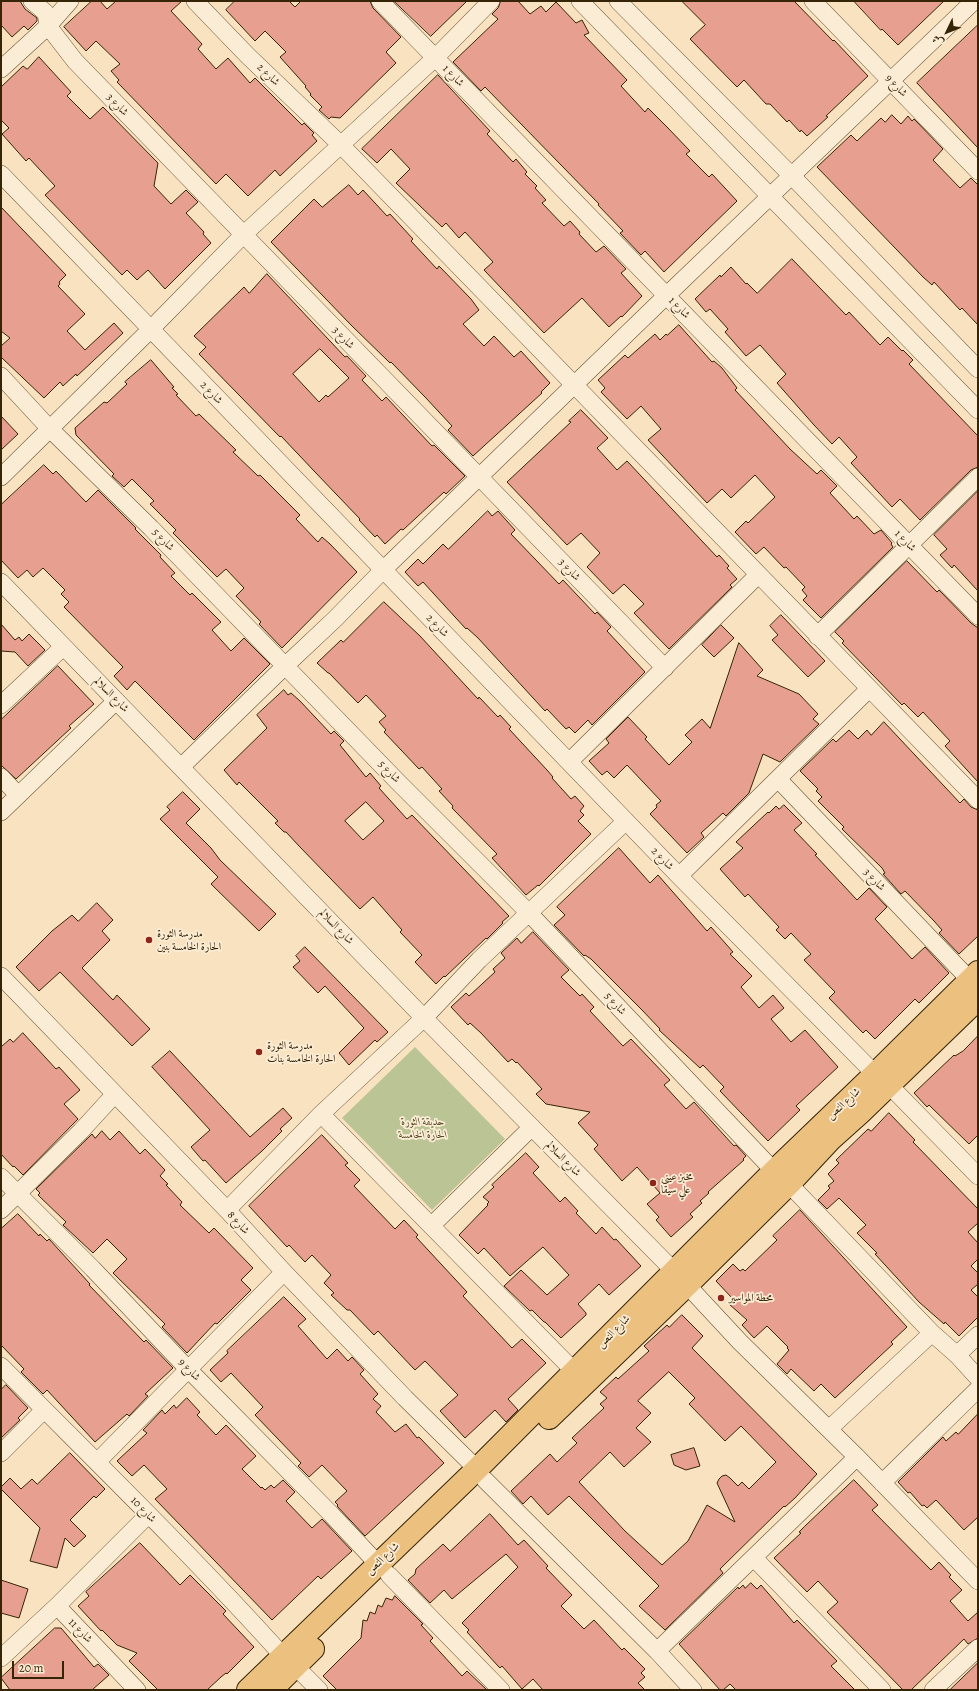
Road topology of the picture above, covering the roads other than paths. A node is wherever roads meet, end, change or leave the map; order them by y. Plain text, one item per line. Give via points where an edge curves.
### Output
1 (32, 1) edge
2 (70, 1) edge
3 (195, 1) edge
4 (380, 1) edge
5 (491, 1) edge
6 (580, 1) edge
7 (618, 1) edge
8 (813, 1) edge
9 (974, 1) edge
10 (48, 26) junction
11 (436, 58) junction
12 (1, 69) edge
13 (891, 81) junction
14 (341, 144) junction
15 (978, 171) edge
16 (1, 174) edge
17 (792, 176) junction
18 (769, 197) junction
19 (243, 235) junction
20 (667, 295) junction
21 (150, 330) junction
22 (978, 369) edge
23 (1, 376) edge
24 (574, 385) junction
25 (978, 410) edge
26 (50, 429) junction
27 (1, 477) edge
28 (479, 477) junction
29 (978, 477) edge
30 (908, 544) junction
31 (383, 570) junction
32 (758, 575) junction
33 (1, 582) edge
34 (978, 616) edge
35 (817, 636) junction
36 (63, 647) junction
37 (285, 666) junction
38 (665, 668) junction
39 (869, 689) junction
40 (116, 701) junction
41 (1, 705) edge
42 (569, 762) junction
43 (181, 767) junction
44 (1, 777) edge
45 (778, 779) junction
46 (18, 795) junction
47 (978, 800) edge
48 (1, 812) edge
49 (626, 821) junction
50 (679, 876) junction
51 (529, 913) junction
52 (1, 976) edge
53 (975, 984) edge
54 (424, 1018) junction
55 (882, 1080) junction
56 (114, 1095) junction
57 (322, 1114) junction
58 (532, 1127) junction
59 (978, 1176) edge
60 (1, 1177) edge
61 (781, 1177) junction
62 (17, 1193) junction
63 (1, 1210) edge
64 (227, 1210) junction
65 (431, 1226) junction
66 (284, 1272) junction
67 (680, 1278) junction
68 (932, 1333) junction
69 (978, 1334) edge
70 (956, 1355) junction
71 (1, 1366) edge
72 (188, 1369) junction
73 (575, 1372) junction
74 (978, 1378) edge
75 (978, 1389) edge
76 (44, 1410) junction
77 (829, 1429) junction
78 (1, 1454) edge
79 (857, 1457) junction
80 (97, 1462) junction
81 (481, 1474) junction
82 (882, 1483) junction
83 (148, 1515) junction
84 (754, 1558) junction
85 (383, 1570) junction
86 (978, 1581) edge
87 (56, 1606) junction
88 (978, 1648) edge
89 (657, 1652) junction
90 (1, 1658) edge
91 (289, 1661) junction
92 (137, 1690) edge
93 (248, 1690) edge
94 (271, 1690) edge
95 (319, 1690) edge
96 (501, 1690) edge
97 (693, 1690) edge
98 (882, 1690) edge
99 (933, 1690) edge

1 - 10 street, شارع 3 via 46,13
2 - 10 street
3 - 14 street, شارع 2 via 248,56
4 - 11 street, شارع 1
5 - 11 street
6 - 18 street
7 - 17 street
8 - 13 street, شارع 9
9 - 13 street
10 - 12 street
10 - 19 street, شارع 3 via 75,61
11 - 14 street
11 - 20 street, شارع 1
13 - 15 street, شارع 9
13 - 17 street
14 - 19 street
14 - 24 street, شارع 2
16 - 21 street, شارع 2
17 - 18 street
17 - 22 street
18 - 20 street
18 - 25 street
19 - 21 street
19 - 28 street, شارع 3
20 - 24 street
20 - 30 street, شارع 1
21 - 26 street
21 - 31 street, شارع 2
23 - 26 street, شارع 5
24 - 28 street
24 - 32 street, شارع 2
26 - 27 street
26 - 37 street, شارع 5 via 151,528
28 - 31 street
28 - 38 street, شارع 3
29 - 30 street
30 - 34 street, شارع 1
30 - 35 street
31 - 37 street
31 - 42 street, شارع 2
32 - 35 street, شارع 2
32 - 38 street
33 - 36 street, شارع السلالم
35 - 39 street, شارع 2
36 - 40 street, شارع السلالم
36 - 41 street
37 - 43 street
37 - 51 street, شارع 5
38 - 42 street
39 - 45 street
39 - 47 street, شارع 2
40 - 43 street, شارع السلالم
40 - 46 street
42 - 49 street, شارع 2
43 - 54 street, شارع السلالم
44 - 46 street
45 - 50 street
45 - 53 street, شارع 3
46 - 48 street
49 - 50 street, شارع 2
49 - 51 street
50 - 55 street, شارع 2
51 - 54 street via 479,960
51 - 61 street, شارع 5
52 - 56 street, شارع 8
53 - 55 main road, شارع النص
54 - 57 street
54 - 58 street, شارع السلالم
55 - 59 street, شارع 2
55 - 61 main road, شارع النص via 831,1139
56 - 62 street
56 - 64 street, شارع 8
57 - 64 street
57 - 65 street
58 - 65 street
58 - 67 street, شارع السلالم
60 - 62 street, شارع 9
61 - 67 main road, شارع النص
61 - 68 street, شارع 5
62 - 63 street
62 - 72 street, شارع 9
64 - 66 street, شارع 8
65 - 73 street
66 - 72 street
66 - 81 street, شارع 8
67 - 73 main road, شارع النص
67 - 77 street, شارع السلالم via 740,1342
67 - 81 main road, شارع النص
68 - 70 street, شارع 5
68 - 77 street
69 - 70 street
70 - 74 street, شارع 5
71 - 76 street, شارع 10
72 - 80 street
72 - 85 street, شارع 9
73 - 81 main road, شارع النص
75 - 82 street
76 - 78 street
76 - 80 street, شارع 10
77 - 79 street, شارع السلالم
79 - 82 street, شارع السلالم
79 - 84 street
80 - 83 street, شارع 10
81 - 85 main road, شارع النص
81 - 89 street, شارع 8
82 - 86 street, شارع السلالم
83 - 87 street
83 - 91 street, شارع 10
84 - 89 street
84 - 98 street
85 - 91 main road, شارع النص
85 - 96 street, شارع 9
87 - 90 street
87 - 92 street, شارع 11
88 - 99 street
89 - 97 street, شارع 8
91 - 93 main road, شارع النص
91 - 94 main road, شارع النص
91 - 95 street, شارع 10

